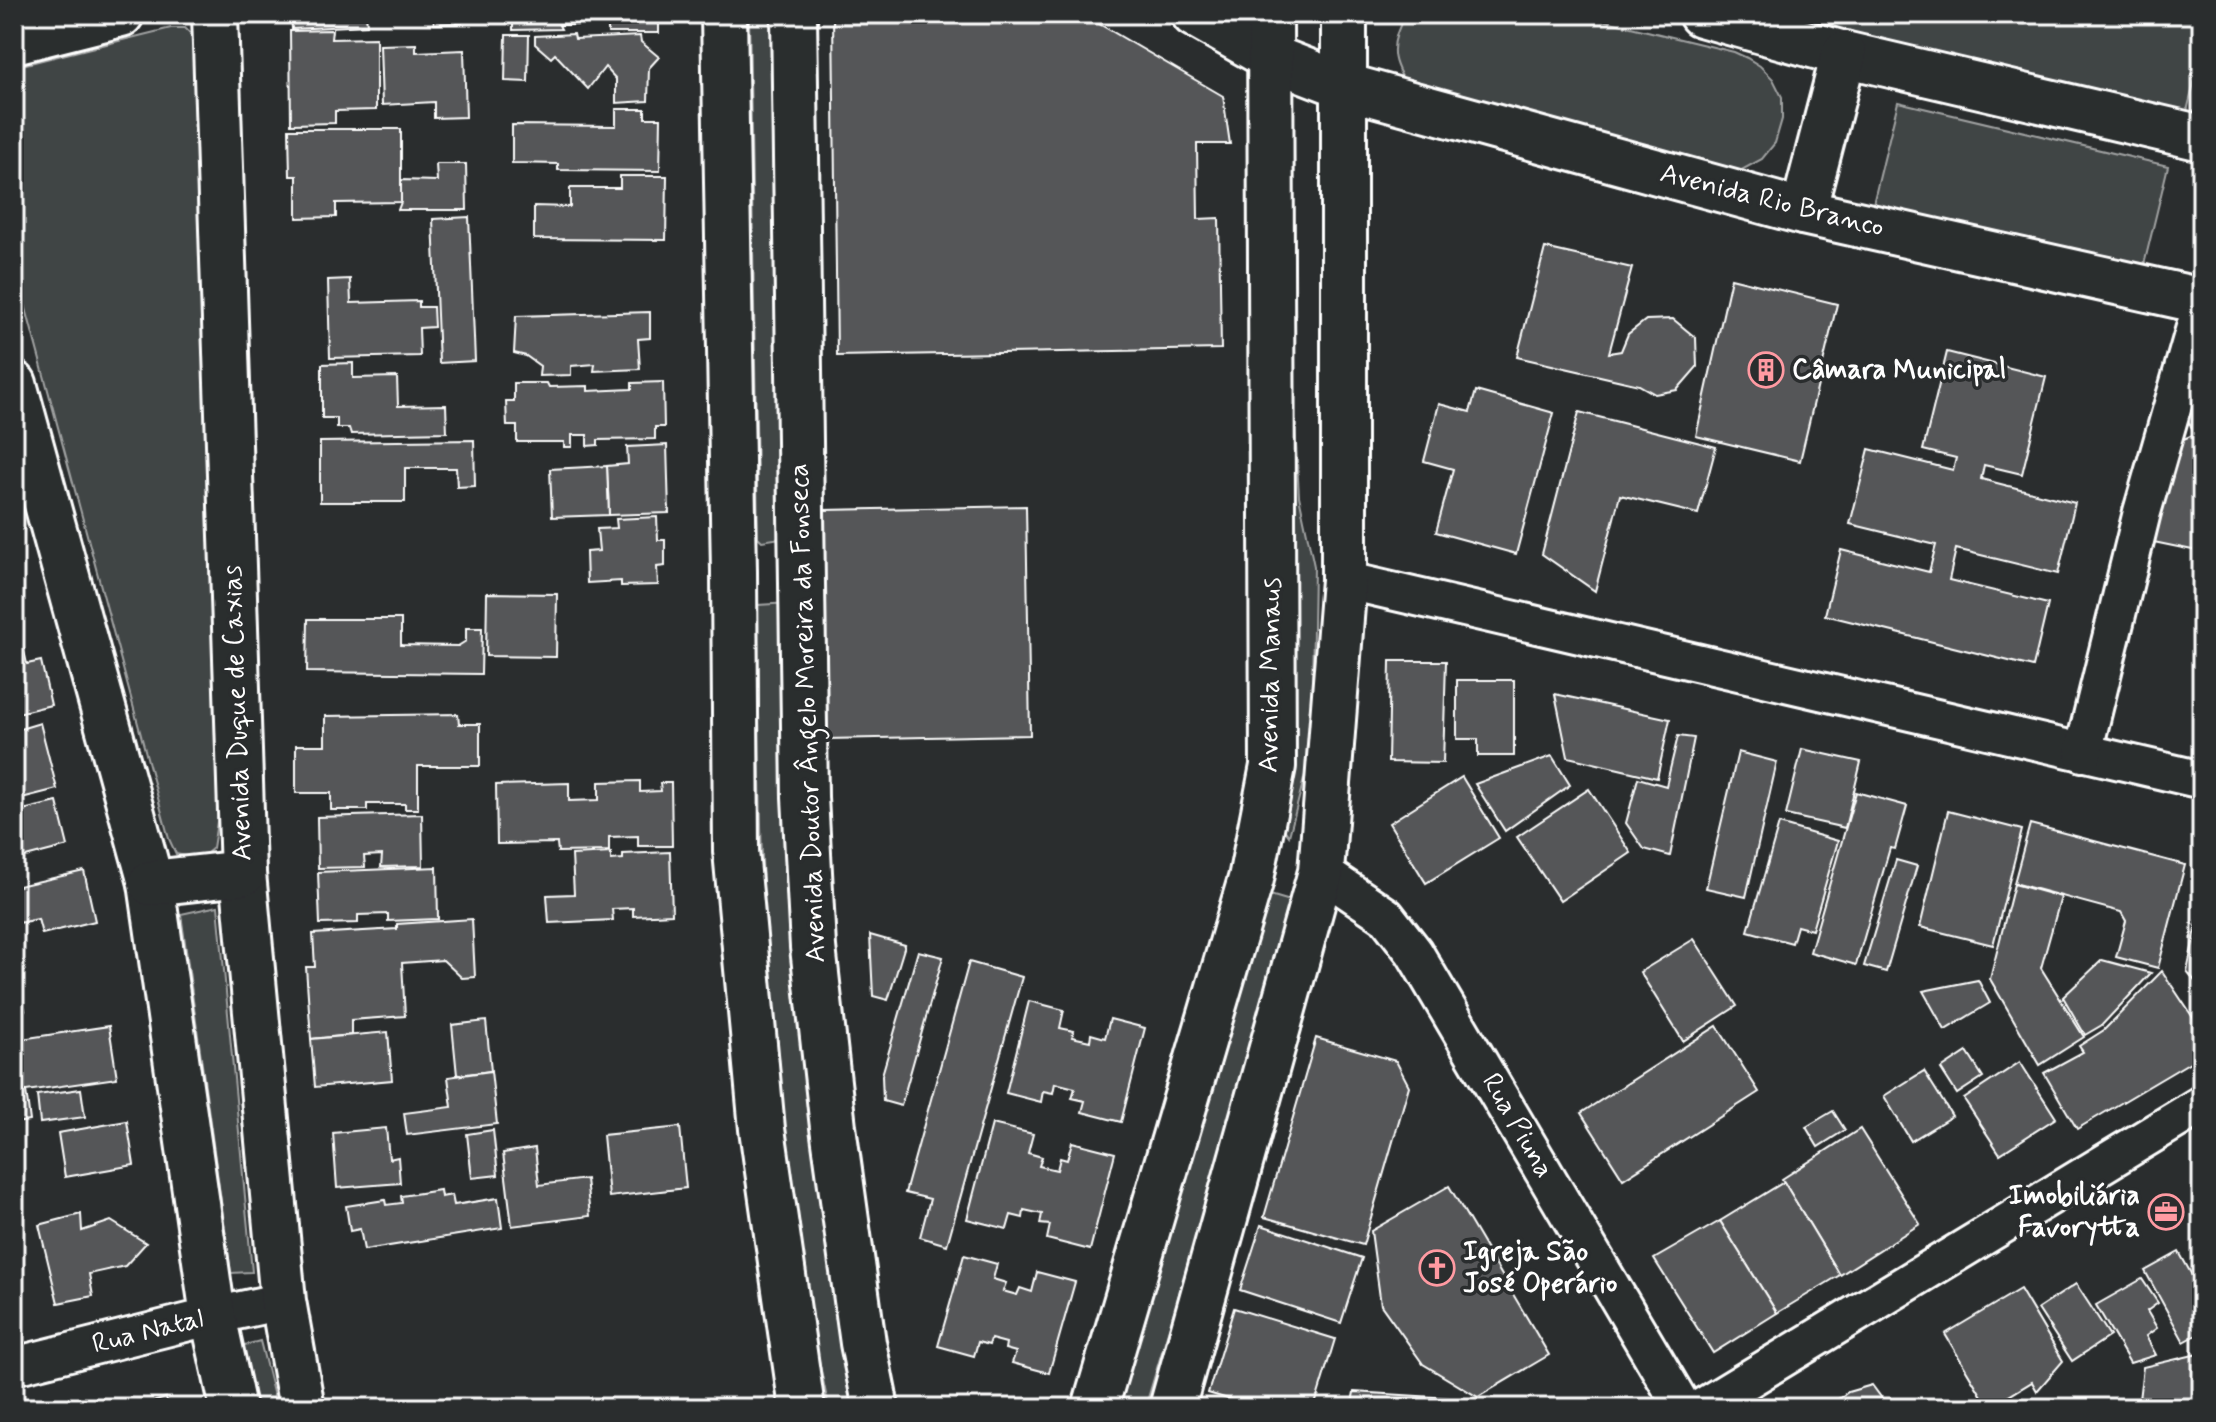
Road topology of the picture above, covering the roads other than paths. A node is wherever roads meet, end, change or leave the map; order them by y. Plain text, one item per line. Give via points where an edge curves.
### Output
1 (121, 14) edge
2 (215, 14) edge
3 (724, 14) edge
4 (794, 14) edge
5 (1194, 14) edge
6 (1270, 14) edge
7 (1344, 14) edge
8 (1701, 14) edge
9 (14, 41) edge
10 (1844, 54) junction
11 (1270, 57) junction
12 (1345, 86) junction
13 (2202, 138) edge
14 (1803, 212) junction
15 (2202, 302) edge
16 (1273, 369) junction
17 (14, 384) edge
18 (1344, 411) junction
19 (734, 572) junction
20 (802, 573) junction
21 (1344, 580) junction
22 (2083, 753) junction
23 (1273, 766) junction
24 (2202, 780) edge
25 (1321, 872) junction
26 (243, 873) junction
27 (151, 883) junction
28 (2202, 1104) edge
29 (283, 1301) junction
30 (213, 1316) junction
31 (14, 1366) edge
32 (233, 1408) edge
33 (302, 1408) edge
34 (802, 1408) edge
35 (876, 1408) edge
36 (1095, 1408) edge
37 (1172, 1408) edge
38 (1683, 1408) edge
39 (1701, 1408) edge

1 - 9 street
2 - 26 street, Avenida Duque de Caxias
3 - 19 street
4 - 20 street, Avenida Doutor Ângelo Moreira da Fonseca
5 - 11 street, Avenida Rio Branco
6 - 11 street, Avenida Manaus
7 - 12 street
8 - 10 street
10 - 13 street
10 - 14 street
11 - 12 street, Avenida Rio Branco
11 - 16 street, Avenida Manaus
12 - 14 street, Avenida Rio Branco
12 - 18 street
14 - 15 street, Avenida Rio Branco
15 - 22 street via 2142,512
16 - 18 street via 1298,347 1312,350 1325,360
16 - 23 street, Avenida Manaus
17 - 27 street
18 - 21 street
19 - 20 street
19 - 34 street via 736,851 742,927 762,1129
20 - 35 street, Avenida Doutor Ângelo Moreira da Fonseca via 813,947 833,1127
21 - 22 street
21 - 25 street
22 - 24 street
23 - 25 street via 1276,854 1296,870
23 - 36 street, Avenida Manaus via 1251,879
25 - 37 street
25 - 38 street, Rua Piuna via 1386,916 1414,952
26 - 27 street
26 - 29 street, Avenida Duque de Caxias
27 - 30 street
28 - 39 street
29 - 30 street, Rua Natal
29 - 33 street, Avenida Duque de Caxias
30 - 31 street, Rua Natal
30 - 32 street

